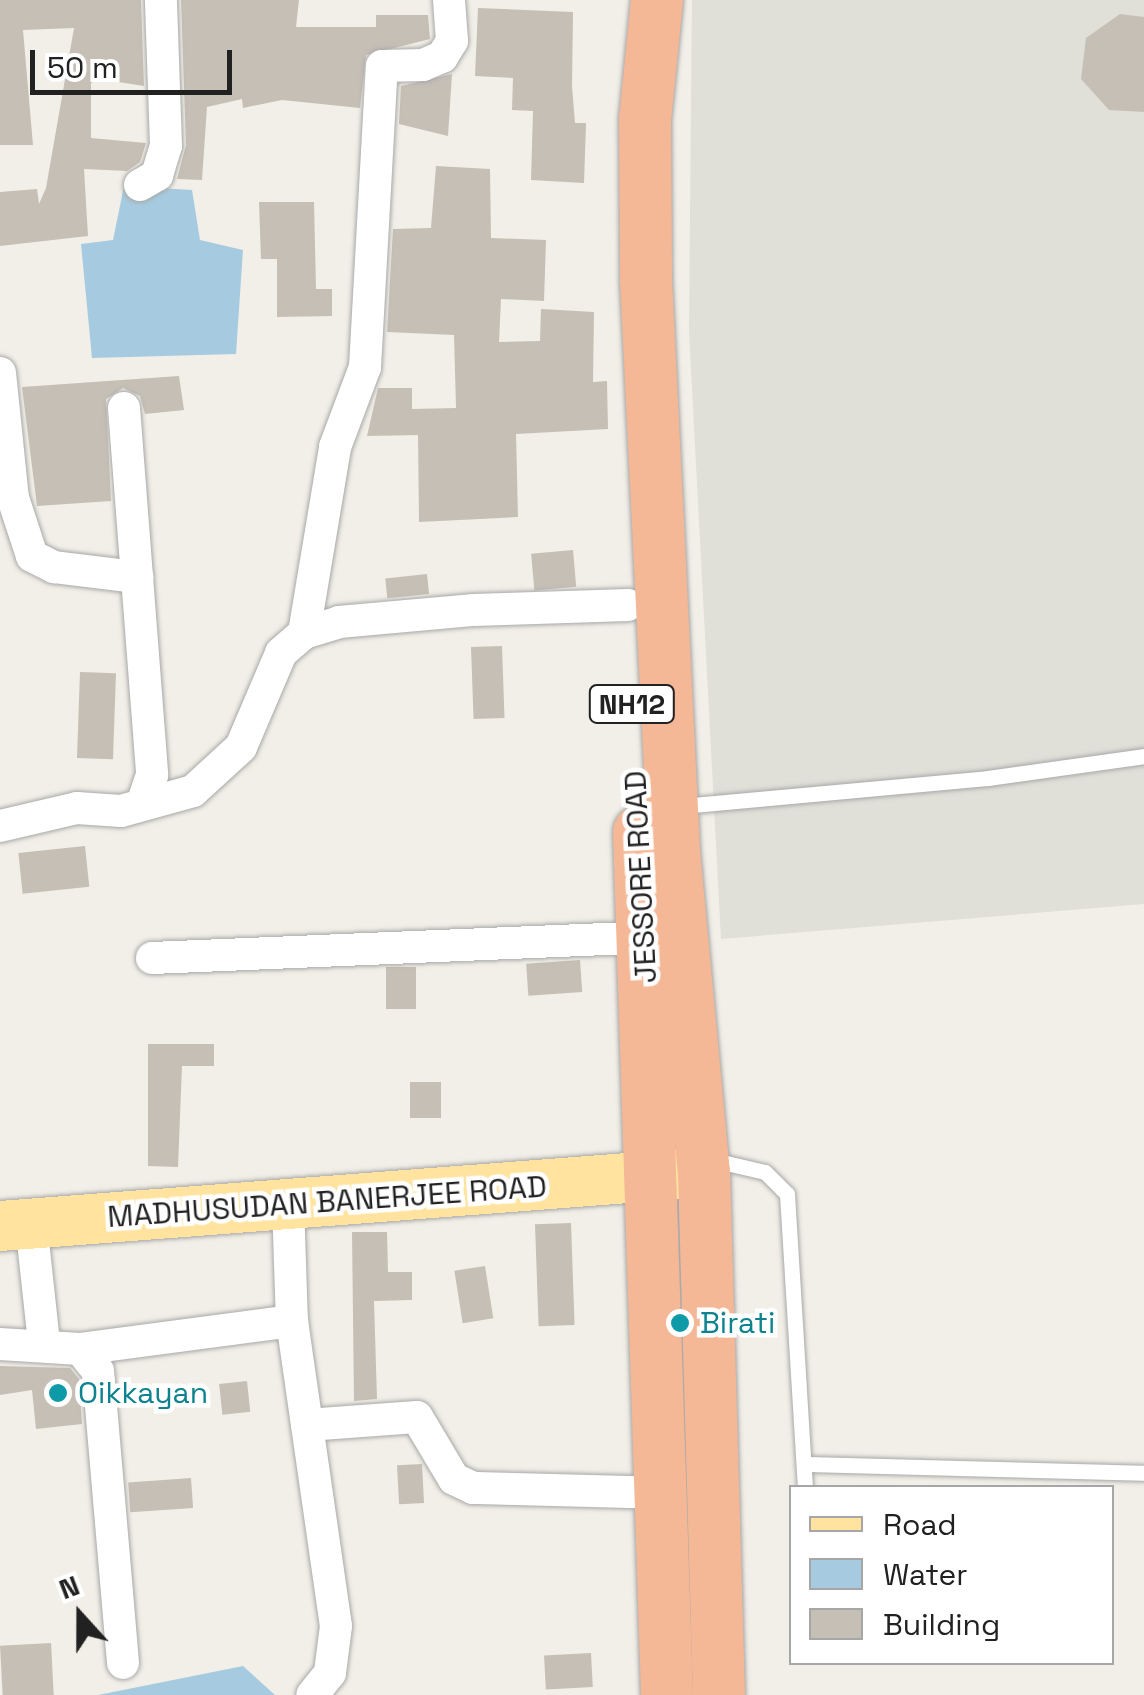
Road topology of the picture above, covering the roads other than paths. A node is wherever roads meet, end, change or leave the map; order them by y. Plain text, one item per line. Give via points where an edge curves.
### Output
1 (161, 0) edge
2 (449, 0) edge
3 (624, 0) edge
4 (657, 0) edge
5 (140, 185) dead end
6 (0, 372) edge
7 (124, 408) dead end
8 (137, 577) junction
9 (628, 605) junction
10 (304, 634) junction
11 (1144, 756) edge
12 (143, 801) junction
13 (672, 806) junction
14 (1, 822) edge
15 (644, 937) junction
16 (152, 958) dead end
17 (679, 1175) junction
18 (288, 1203) junction
19 (16, 1224) edge
20 (292, 1322) junction
21 (44, 1342) junction
22 (0, 1344) edge
23 (80, 1348) junction
24 (306, 1425) junction
25 (805, 1464) junction
26 (1144, 1473) edge
27 (804, 1485) edge
28 (661, 1493) junction
29 (123, 1663) dead end
30 (312, 1695) edge
31 (667, 1695) edge
32 (719, 1695) edge

1 - 5 street via 166,146 158,176
2 - 10 street via 452,40 442,57 423,65 382,66 364,368 335,447
3 - 9 highway, JESSORE ROAD / NH12 via 609,230
4 - 13 highway, NH12 via 644,216
6 - 8 street via 13,498 32,556 54,567
7 - 8 street
8 - 12 street via 152,775
9 - 10 street via 474,610 340,622
9 - 15 highway, JESSORE ROAD / NH12
10 - 12 street via 281,652 240,747 219,772 194,791
11 - 13 lane via 988,778
12 - 14 street via 121,811 77,808
13 - 17 highway, NH12
15 - 16 street
15 - 17 highway, JESSORE ROAD / NH12
17 - 18 main road, MADHUSUDAN BANERJEE ROAD
17 - 25 lane via 722,1162 775,1178 787,1194
17 - 28 highway, JESSORE ROAD / NH12
17 - 32 highway, NH12
18 - 19 main road, MADHUSUDAN BANERJEE ROAD
18 - 20 street
19 - 21 street
20 - 23 street
20 - 24 street
21 - 22 street
21 - 23 street
23 - 29 street via 92,1357 101,1386
24 - 28 street via 417,1417 454,1478 472,1488
24 - 30 street via 336,1626 330,1673
25 - 26 lane
25 - 27 lane
28 - 31 highway, JESSORE ROAD / NH12

